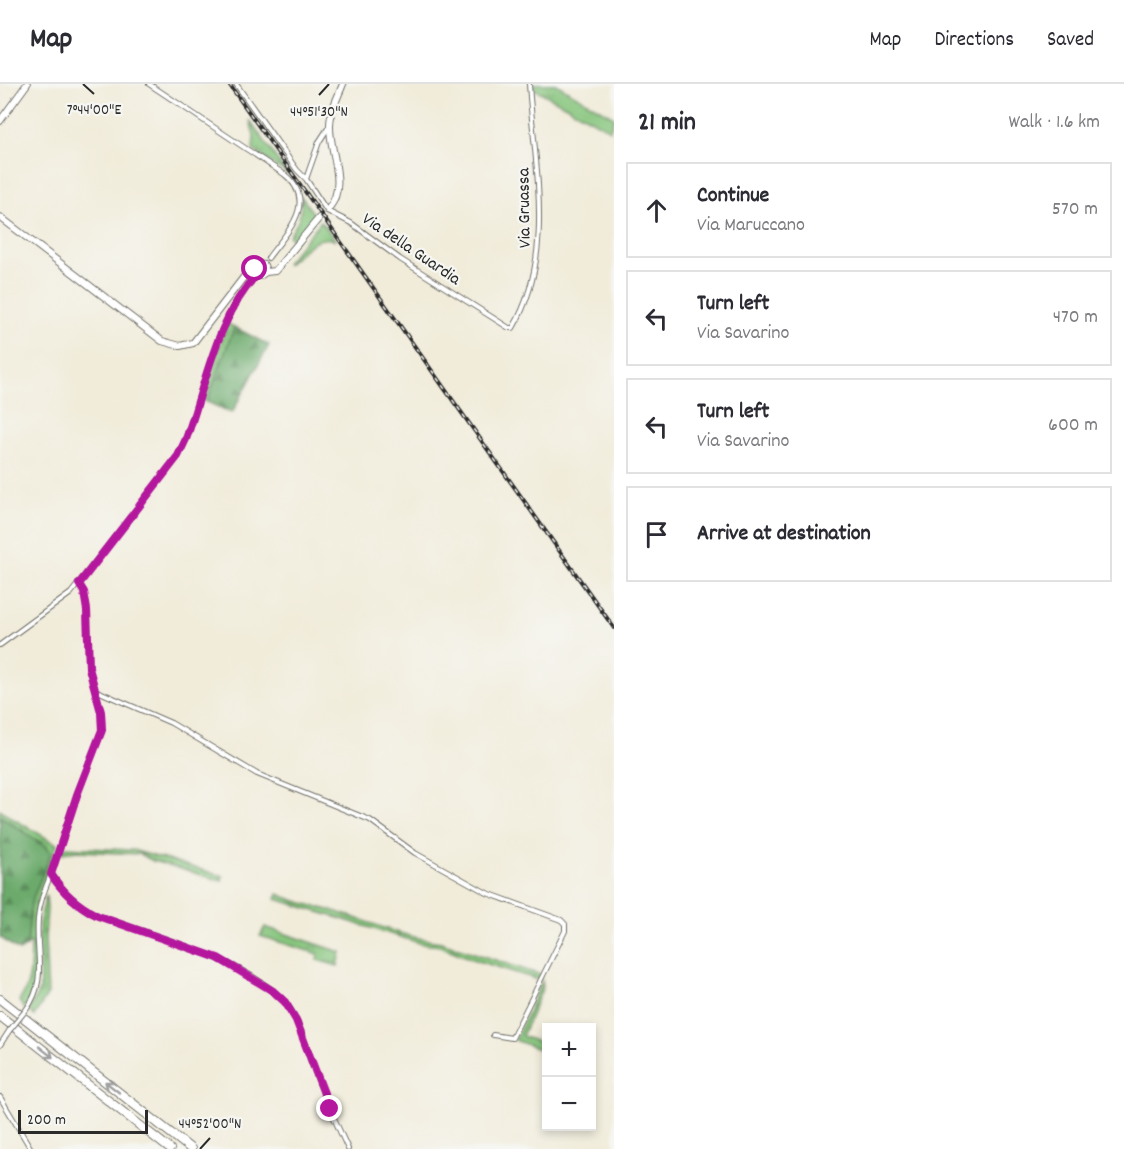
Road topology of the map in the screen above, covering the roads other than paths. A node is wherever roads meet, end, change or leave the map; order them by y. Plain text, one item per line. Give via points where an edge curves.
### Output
1 (27, 84) edge
2 (149, 84) edge
3 (236, 84) edge
4 (343, 84) edge
5 (529, 84) edge
6 (0, 121) edge
7 (330, 124) junction
8 (306, 179) junction
9 (329, 208) dead end
10 (0, 217) edge
11 (319, 218) dead end
12 (268, 258) dead end
13 (256, 266) junction
14 (266, 272) junction
15 (257, 274) junction
16 (513, 328) joint
17 (79, 584) junction
18 (0, 645) edge
19 (95, 689) junction
20 (51, 874) junction
21 (0, 999) edge
22 (0, 1016) edge
23 (493, 1035) dead end
24 (0, 1046) edge
25 (0, 1097) edge
26 (31, 1149) edge
27 (170, 1149) edge
28 (191, 1149) edge
29 (348, 1149) edge

1 - 6 street
2 - 12 street via 284,174 296,187 298,214
3 - 8 street, Via della Guardia
4 - 7 street
5 - 16 street, Via Gruassa via 538,241 534,276
7 - 8 street
7 - 9 street via 338,187
8 - 16 street, Via della Guardia via 327,211
10 - 13 street via 162,341 180,346 193,343
11 - 14 street via 275,271
13 - 14 street via 264,265
13 - 15 street
14 - 15 street
15 - 17 street via 236,300 224,324 178,456
17 - 18 street via 65,599
17 - 19 street via 87,610 88,660
19 - 20 street via 102,730
19 - 23 street via 171,723 257,774 370,820 415,853 487,893 561,920 565,931 512,1038
20 - 24 street, bridge via 38,917 38,989
20 - 29 street via 85,910 218,958 279,996 296,1020
28 -> 21 highway
22 -> 27 highway
25 - 26 street

